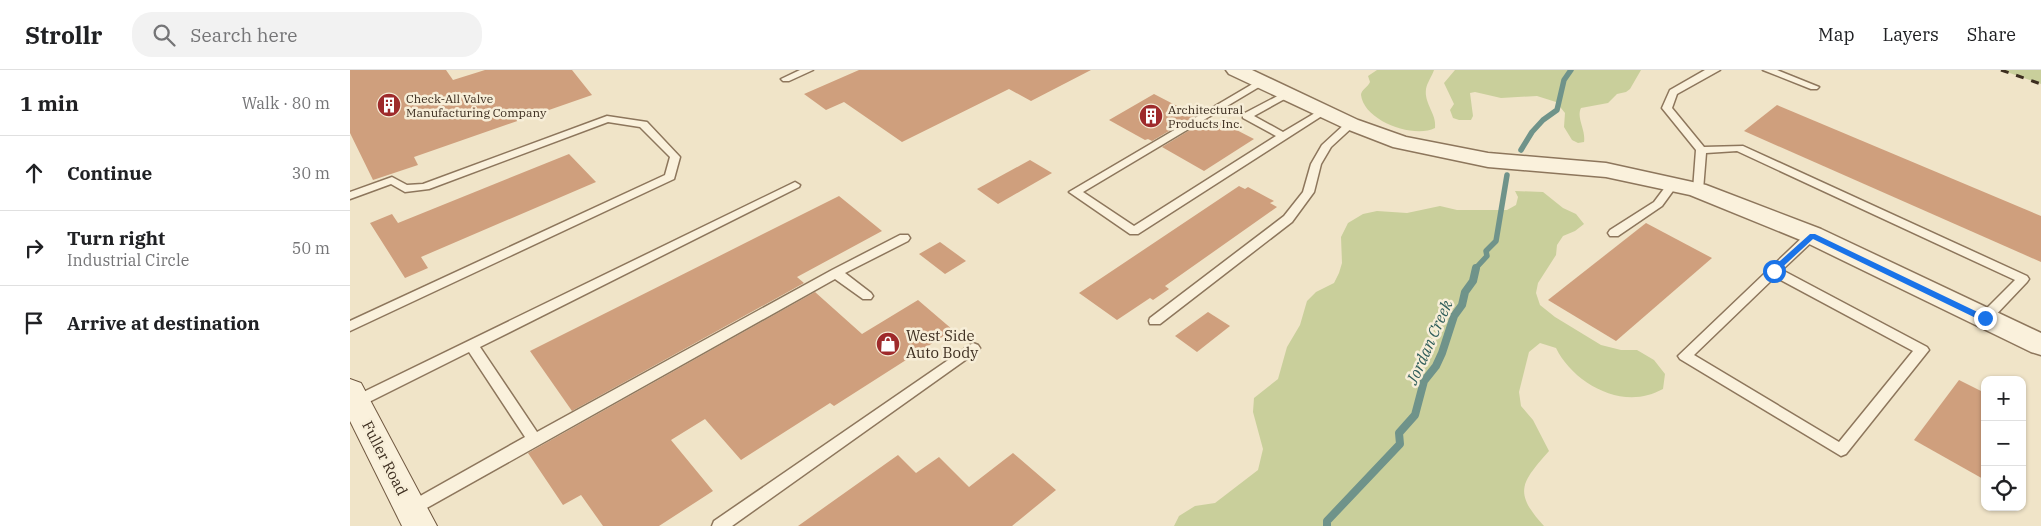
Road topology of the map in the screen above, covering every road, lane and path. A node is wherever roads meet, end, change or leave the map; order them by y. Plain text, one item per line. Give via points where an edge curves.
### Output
1 (808, 70) edge
2 (1236, 70) edge
3 (1715, 70) edge
4 (1768, 70) edge
5 (786, 79) dead end
6 (1261, 82) junction
7 (1814, 87) dead end
8 (1295, 98) junction
9 (1323, 112) junction
10 (1351, 124) junction
11 (1283, 136) junction
12 (1702, 150) junction
13 (795, 184) dead end
14 (1673, 184) junction
15 (1698, 190) junction
16 (350, 196) edge
17 (1614, 233) dead end
18 (1812, 235) junction
19 (904, 238) dead end
20 (1774, 271) junction
21 (836, 273) junction
22 (867, 296) dead end
23 (1985, 318) junction
24 (1155, 321) dead end
25 (350, 326) edge
26 (471, 344) junction
27 (2041, 345) edge
28 (973, 348) dead end
29 (353, 396) edge
30 (533, 440) junction
31 (415, 517) edge
32 (720, 526) edge

1 - 5 lane
2 - 6 street
3 - 12 lane via 1673,92 1667,108
4 - 7 lane
6 - 8 street
6 - 11 lane via 1075,192 1134,231
8 - 9 street
8 - 11 lane via 1247,116
9 - 10 street
9 - 11 lane
10 - 14 street via 1401,142 1461,156 1606,170
10 - 24 lane via 1327,145 1316,164 1308,192 1288,219
12 - 15 lane
12 - 23 lane via 1740,148 2023,279
13 - 26 lane
14 - 15 street
14 - 17 lane via 1658,204
15 - 18 street
16 - 25 lane via 392,180 405,189 425,187 607,119 643,124 675,157 670,177
18 - 20 lane
18 - 23 street
19 - 21 lane
20 - 20 lane via 1685,356 1841,450 1922,350
21 - 22 lane
21 - 30 lane
23 - 27 street
26 - 29 lane
26 - 30 lane
28 - 32 lane
29 - 31 street, Fuller Road
30 - 31 lane

